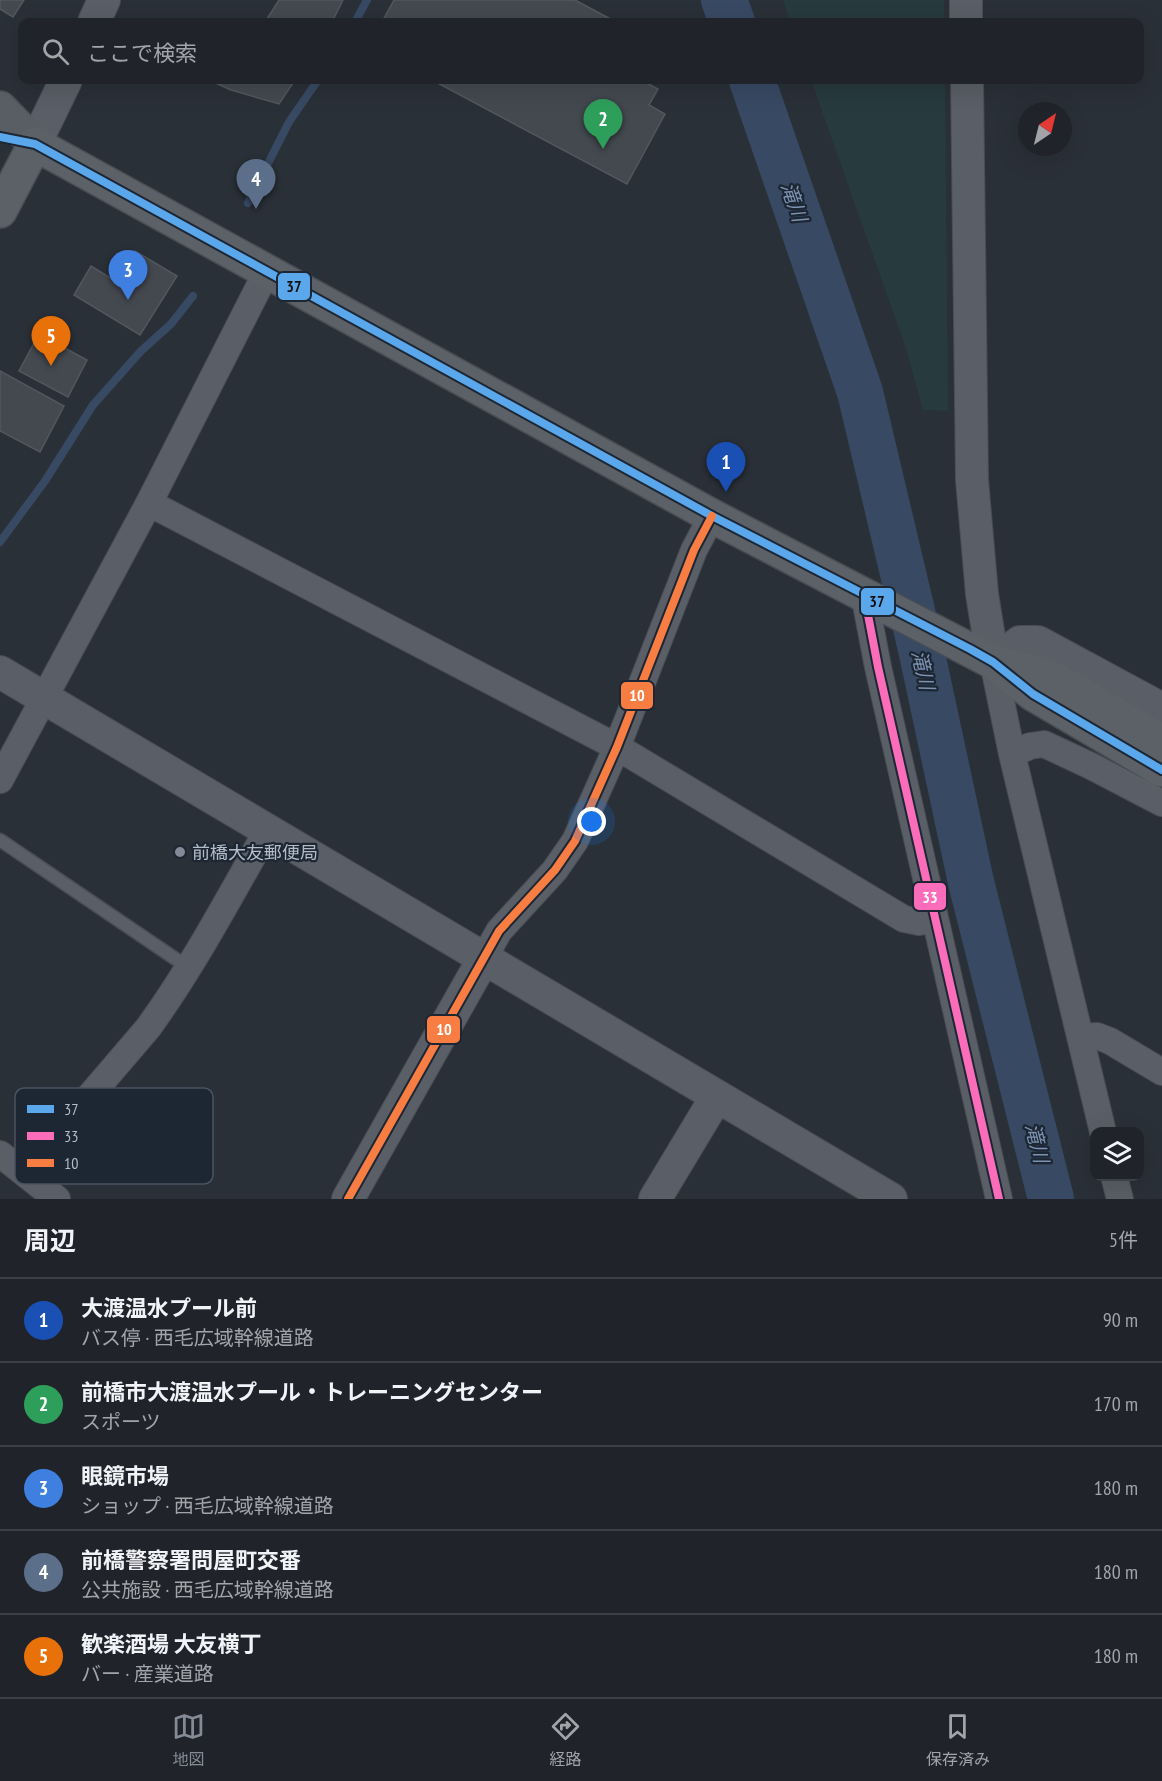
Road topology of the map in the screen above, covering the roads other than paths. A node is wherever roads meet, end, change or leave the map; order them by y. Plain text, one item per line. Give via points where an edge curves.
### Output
1 (104, 0) edge
2 (966, 0) edge
3 (96, 18) edge
4 (966, 18) edge
5 (64, 84) edge
6 (967, 84) edge
7 (0, 108) edge
8 (0, 137) edge
9 (34, 144) junction
10 (0, 211) edge
11 (267, 271) junction
12 (148, 503) junction
13 (711, 516) junction
14 (871, 598) junction
15 (982, 655) junction
16 (0, 672) edge
17 (43, 697) junction
18 (1162, 709) edge
19 (1162, 741) edge
20 (617, 747) junction
21 (1012, 754) junction
22 (1162, 770) edge
23 (0, 780) edge
24 (1162, 803) edge
25 (267, 831) junction
26 (0, 840) edge
27 (934, 919) junction
28 (484, 958) junction
29 (189, 968) junction
30 (1080, 1037) junction
31 (1162, 1072) edge
32 (97, 1088) edge
33 (717, 1096) junction
34 (1102, 1127) edge
35 (0, 1154) edge
36 (15, 1165) edge
37 (1115, 1181) edge
38 (39, 1184) edge
39 (57, 1199) edge
40 (348, 1199) edge
41 (655, 1199) edge
42 (891, 1199) edge
43 (999, 1199) edge
44 (1120, 1199) edge

1 - 3 street
2 - 4 street
5 - 9 street
6 - 15 street via 972,480 982,594
7 - 9 main road
8 - 9 main road
9 - 10 main road
9 - 11 main road
11 - 12 street
11 - 13 main road
12 - 17 street
12 - 20 street
13 - 14 main road
13 - 20 street via 694,549
14 - 15 main road
14 - 27 street via 878,667
15 - 18 street via 1020,642 1038,642
15 - 19 main road via 1046,674
15 - 21 street
15 - 22 main road via 1033,694
16 - 17 street
17 - 23 street
17 - 25 street
20 - 27 street via 904,918 920,922
20 - 28 street via 575,841 555,870 499,931
21 - 24 street via 1044,744
21 - 30 street
25 - 28 street
25 - 29 street
26 - 29 lane
27 - 43 street
28 - 33 street
28 - 40 street
29 - 32 street via 148,1028
30 - 31 street via 1097,1036 1110,1041
30 - 34 street
33 - 41 street
33 - 42 street
35 - 36 street
37 - 44 street
38 - 39 street

